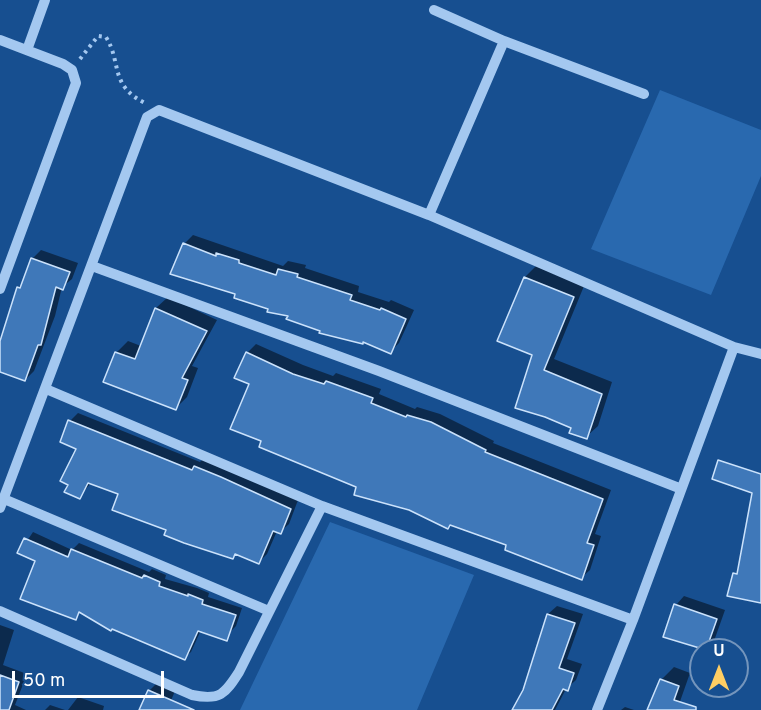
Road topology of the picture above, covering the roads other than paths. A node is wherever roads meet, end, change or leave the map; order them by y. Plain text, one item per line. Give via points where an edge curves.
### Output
1 (45, 0) edge
2 (434, 10) dead end
3 (0, 40) edge
4 (504, 41) junction
5 (27, 50) junction
6 (644, 94) dead end
7 (429, 215) junction
8 (92, 266) junction
9 (0, 289) edge
10 (734, 347) junction
11 (761, 354) edge
12 (46, 389) junction
13 (679, 488) junction
14 (2, 503) edge
15 (322, 506) junction
16 (270, 611) junction
17 (0, 612) edge
18 (633, 620) junction
19 (597, 710) edge

1 - 5 street
2 - 4 street
3 - 5 street
4 - 6 street
4 - 7 street
5 - 9 street via 72,69 75,88
7 - 8 street via 159,110 147,117
7 - 10 street
8 - 12 street
8 - 13 street via 379,371
10 - 11 street
10 - 13 street
12 - 14 street
12 - 15 street
13 - 18 street
14 - 16 street
15 - 16 street
15 - 18 street
16 - 17 street via 230,687 224,694 204,698
18 - 19 street

